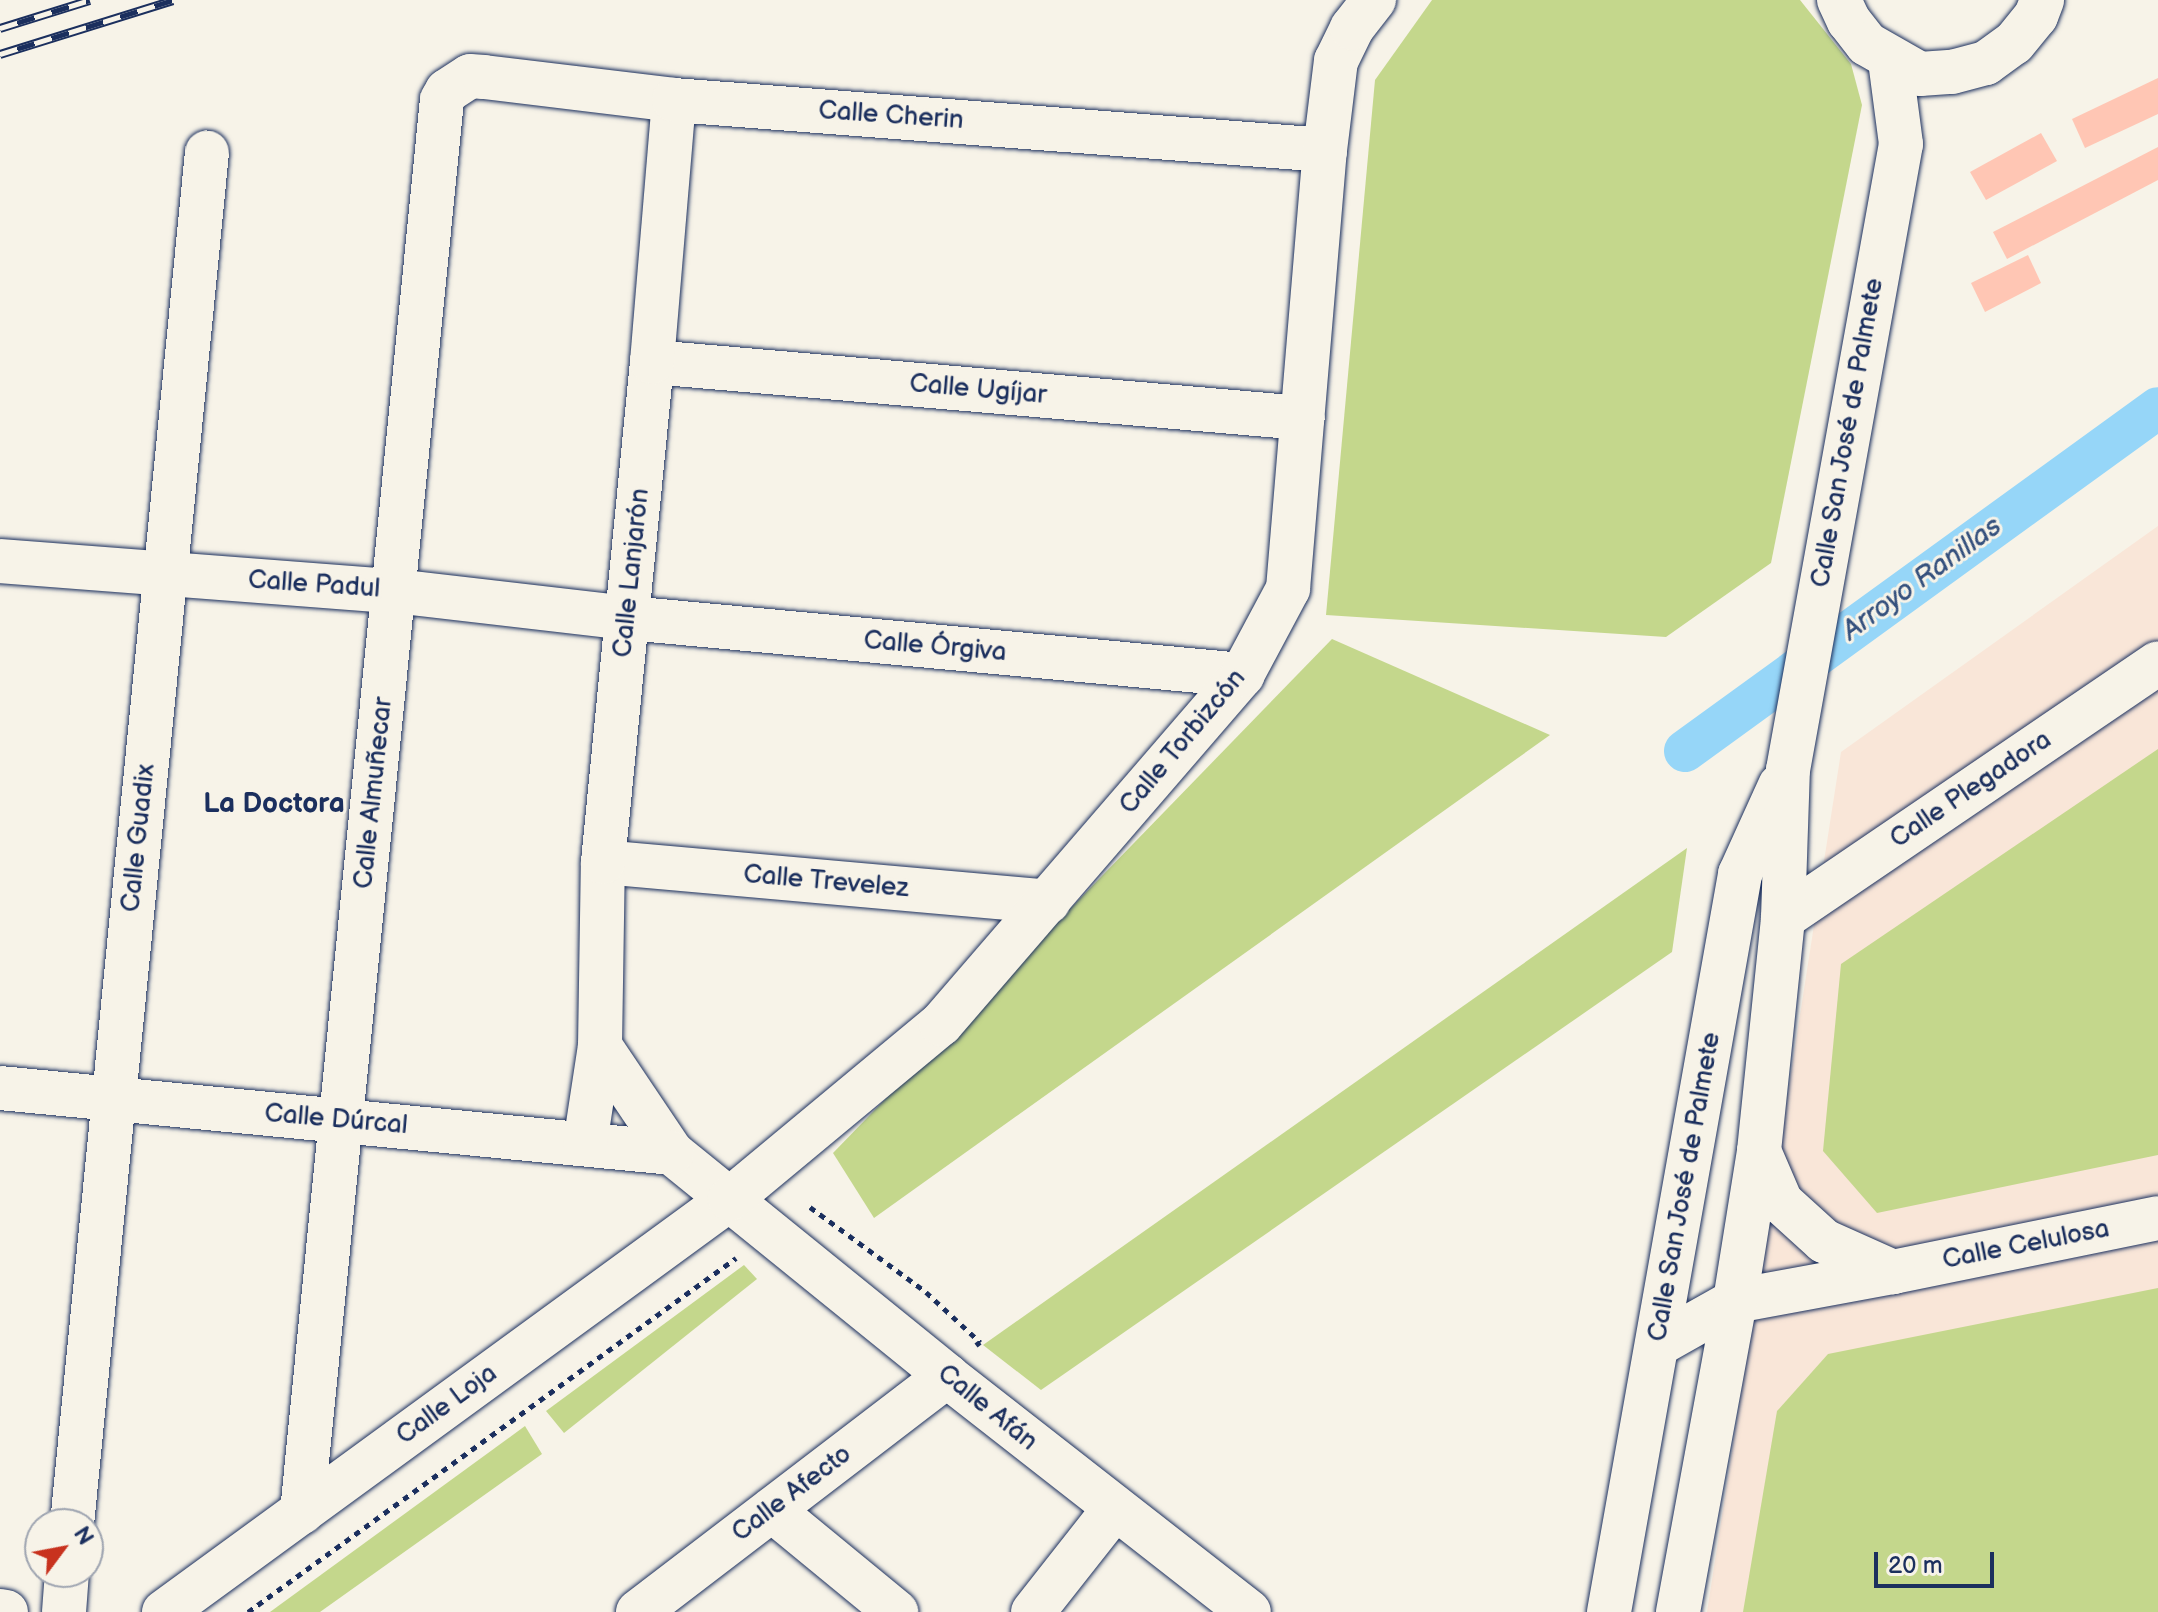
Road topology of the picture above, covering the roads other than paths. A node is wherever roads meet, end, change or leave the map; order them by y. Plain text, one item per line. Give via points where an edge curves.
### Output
1 (1374, 0) edge
2 (1839, 0) edge
3 (2042, 0) edge
4 (1890, 60) junction
5 (1952, 72) junction
6 (459, 81) joint
7 (674, 100) junction
8 (1901, 144) junction
9 (1325, 150) junction
10 (207, 153) dead end
11 (652, 362) junction
12 (1303, 418) junction
13 (0, 561) edge
14 (167, 576) junction
15 (394, 591) junction
16 (628, 618) junction
17 (2158, 663) edge
18 (1242, 675) junction
19 (1788, 768) junction
20 (603, 862) junction
21 (1048, 902) junction
22 (1783, 918) junction
23 (600, 1046) junction
24 (0, 1088) edge
25 (112, 1100) junction
26 (340, 1120) junction
27 (585, 1144) junction
28 (1759, 1151) junction
29 (672, 1153) junction
30 (730, 1199) junction
31 (2158, 1218) edge
32 (1893, 1272) junction
33 (1735, 1301) junction
34 (1657, 1345) junction
35 (957, 1364) junction
36 (74, 1508) edge
37 (1114, 1509) junction
38 (772, 1510) junction
39 (302, 1512) junction
40 (66, 1588) edge
41 (0, 1611) edge
42 (6, 1612) edge
43 (64, 1612) edge
44 (164, 1612) edge
45 (638, 1612) edge
46 (896, 1612) edge
47 (1033, 1612) edge
48 (1249, 1612) edge
49 (1609, 1612) edge
50 (1678, 1612) edge

1 - 9 street, Calle Torbizcón via 1336,61
2 - 4 street via 1867,44
3 - 5 street via 2014,43 1986,63
4 - 5 street via 1920,74
4 - 8 street, Calle San José de Palmete
5 - 8 street, Calle San José de Palmete
6 - 7 street, Calle Cherin via 484,77
6 - 15 street, Calle Almuñecar via 442,100
7 - 9 street, Calle Cherin
7 - 11 street, Calle Lanjarón
8 - 19 street, Calle San José de Palmete
9 - 12 street, Calle Torbizcón
10 - 14 street, Calle Guadix
11 - 12 street, Calle Ugíjar
11 - 16 street, Calle Lanjarón
12 - 18 street, Calle Torbizcón via 1288,589
13 - 14 street, Calle Padul
14 - 15 street, Calle Padul
14 - 25 street, Calle Guadix
15 - 16 street, Calle Padul
15 - 26 street, Calle Almuñecar
16 - 18 street, Calle Órgiva
16 - 20 street, Calle Lanjarón
17 - 22 street, Calle Plegadora
18 - 21 street, Calle Torbizcón
19 - 22 street, Calle San José de Palmete
19 - 34 street, Calle San José de Palmete via 1740,874
20 - 21 street, Calle Trevelez
20 - 23 street, Calle Lanjarón
21 - 30 street, Calle Torbizcón via 941,1024
22 - 28 street, Calle San José de Palmete
23 - 27 street, Calle Lanjarón
23 - 29 street
24 - 25 street, Calle Dúrcal
25 - 26 street, Calle Dúrcal
25 - 36 street, Calle Guadix
26 - 27 street, Calle Dúrcal
26 - 39 street, Calle Almuñecar
27 - 29 street, Calle Dúrcal
28 - 32 street via 1781,1202 1824,1241
28 - 33 street, Calle San José de Palmete
29 - 30 street
30 - 35 street, Calle Afán
30 - 39 street, Calle Loja
31 - 32 street, Calle Celulosa
32 - 33 street, Calle Celulosa
33 - 34 street, Calle Celulosa
33 - 50 street, Calle San José de Palmete
34 - 49 street, Calle San José de Palmete
35 - 37 street, Calle Afán
35 - 38 street, Calle Afecto
37 - 47 street
37 - 48 street, Calle Afán
38 - 45 street, Calle Afecto
38 - 46 street
39 - 44 street, Calle Loja
40 - 43 street
41 - 42 street

